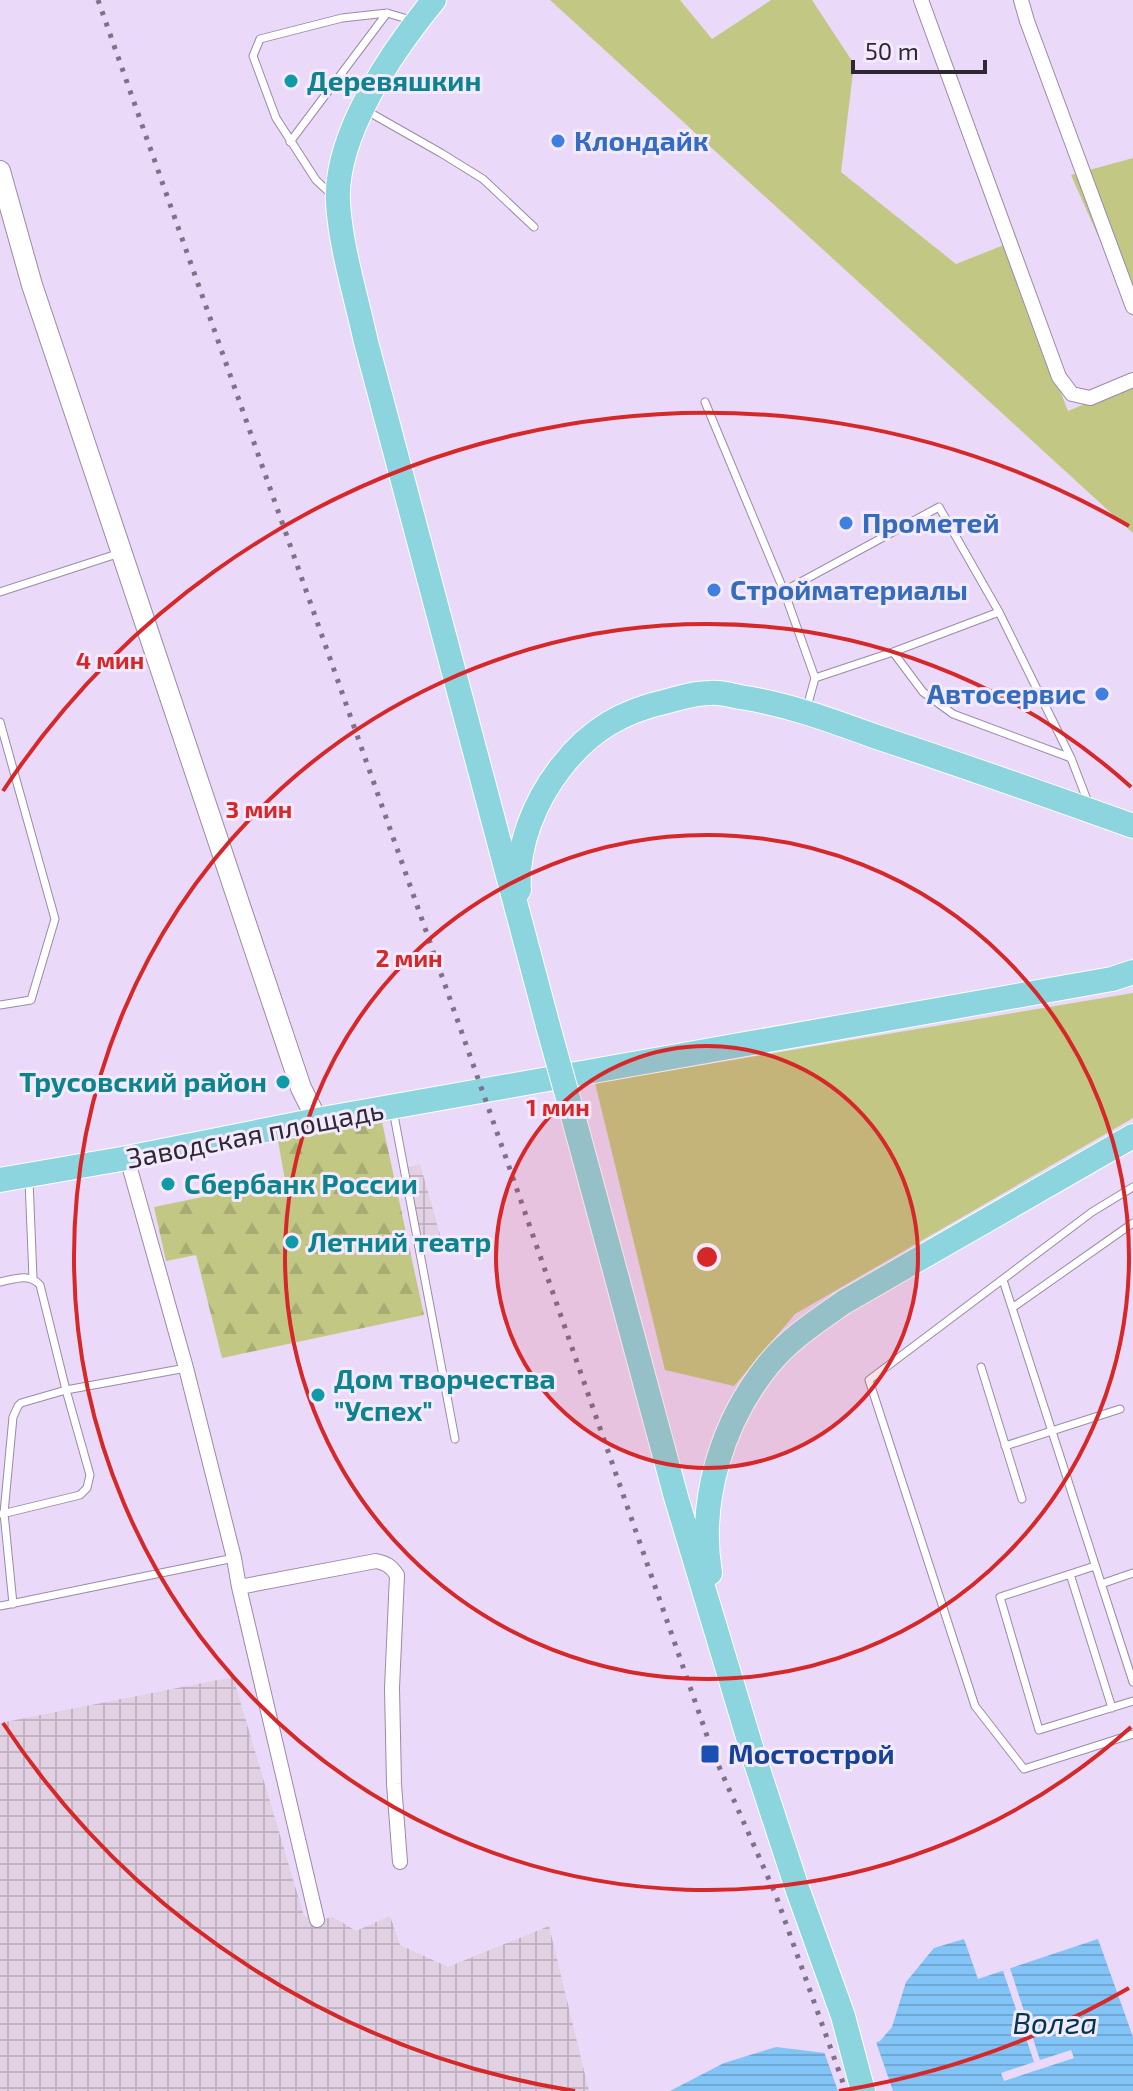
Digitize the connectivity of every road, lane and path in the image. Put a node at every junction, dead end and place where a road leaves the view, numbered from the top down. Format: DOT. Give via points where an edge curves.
graph roads {
  1 [pos="434,0"];
  2 [pos="921,0"];
  3 [pos="1021,0"];
  4 [pos="387,13"];
  5 [pos="416,22"];
  6 [pos="361,108"];
  7 [pos="290,142"];
  8 [pos="0,171"];
  9 [pos="338,200"];
  10 [pos="534,227"];
  11 [pos="1133,307"];
  12 [pos="1133,380"];
  13 [pos="705,402"];
  14 [pos="122,552"];
  15 [pos="784,591"];
  16 [pos="0,592"];
  17 [pos="999,612"];
  18 [pos="893,652"];
  19 [pos="815,678"];
  20 [pos="806,711"];
  21 [pos="0,722"];
  22 [pos="1071,758"];
  23 [pos="1091,811"];
  24 [pos="1133,826"];
  25 [pos="522,928"];
  26 [pos="1126,977"];
  27 [pos="0,1005"];
  28 [pos="392,1108"];
  29 [pos="317,1120"];
  30 [pos="1133,1136"];
  31 [pos="127,1158"];
  32 [pos="29,1175"];
  33 [pos="0,1180"];
  34 [pos="1133,1187"];
  35 [pos="1133,1223"];
  36 [pos="33,1278"];
  37 [pos="1003,1280"];
  38 [pos="0,1282"];
  39 [pos="1012,1308"];
  40 [pos="981,1367"];
  41 [pos="186,1368"];
  42 [pos="66,1390"];
  43 [pos="1120,1409"];
  44 [pos="1052,1431"];
  45 [pos="455,1439"];
  46 [pos="1005,1446"];
  47 [pos="1022,1499"];
  48 [pos="2,1514"];
  49 [pos="234,1558"];
  50 [pos="1095,1566"];
  51 [pos="1133,1573"];
  52 [pos="1070,1574"];
  53 [pos="1101,1584"];
  54 [pos="239,1587"];
  55 [pos="13,1604"];
  56 [pos="0,1606"];
  57 [pos="720,1639"];
  58 [pos="1133,1682"];
  59 [pos="1133,1701"];
  60 [pos="1112,1708"];
  61 [pos="1133,1734"];
  62 [pos="400,1862"];
  63 [pos="317,1920"];
  64 [pos="843,2016"];
  65 [pos="863,2091"];
  66 [pos="877,2091"];
  1 -- 5 [label="main road"];
  2 -- 12 [label="street" via="1059,377 1072,394 1090,398"];
  3 -- 11 [label="street"];
  4 -- 5 [label="lane"];
  4 -- 7 [label="lane"];
  4 -- 7 [label="lane" via="342,18 260,39 253,56"];
  5 -- 6 [label="main road"];
  6 -- 9 [label="main road" via="342,164"];
  6 -- 10 [label="lane" via="483,179"];
  7 -- 9 [label="lane" via="316,180"];
  8 -- 14 [label="street" via="32,285"];
  9 -- 25 [label="main road" via="366,342"];
  13 -- 15 [label="lane"];
  14 -- 16 [label="lane"];
  14 -- 29 [label="street" via="301,1088"];
  15 -- 17 [label="lane" via="939,507"];
  15 -- 19 [label="lane"];
  17 -- 18 [label="lane"];
  17 -- 22 [label="lane"];
  18 -- 19 [label="lane"];
  18 -- 22 [label="lane" via="923,692 953,714"];
  19 -- 20 [label="lane"];
  20 -- 23 [label="main road"];
  20 -- 25 [label="main road" via="712,692 652,704 608,723 576,748 528,827 520,855"];
  21 -- 27 [label="lane" via="55,919 31,1000"];
  22 -- 23 [label="lane"];
  23 -- 24 [label="main road"];
  25 -- 57 [label="main road, bridge" via="676,1497"];
  26 -- 28 [label="main road, Заводская площадь"];
  28 -- 29 [label="main road, Заводская площадь"];
  28 -- 45 [label="lane"];
  29 -- 31 [label="main road, Заводская площадь"];
  30 -- 57 [label="main road" via="844,1302 800,1333 769,1364 744,1399 716,1466 707,1556"];
  31 -- 32 [label="main road, Заводская площадь"];
  31 -- 41 [label="street"];
  32 -- 33 [label="main road, Заводская площадь"];
  32 -- 36 [label="lane"];
  34 -- 37 [label="lane"];
  35 -- 39 [label="lane"];
  36 -- 38 [label="lane"];
  36 -- 42 [label="lane" via="40,1285"];
  37 -- 39 [label="lane"];
  37 -- 61 [label="lane" via="869,1380 975,1706 1024,1769"];
  39 -- 44 [label="lane"];
  40 -- 46 [label="lane"];
  41 -- 42 [label="lane"];
  41 -- 49 [label="street"];
  42 -- 48 [label="lane" via="21,1403 15,1412"];
  42 -- 48 [label="lane" via="90,1475 87,1488 80,1495"];
  43 -- 44 [label="lane"];
  44 -- 46 [label="lane"];
  44 -- 50 [label="lane"];
  46 -- 47 [label="lane"];
  48 -- 55 [label="lane"];
  49 -- 54 [label="street"];
  49 -- 55 [label="lane"];
  50 -- 52 [label="lane"];
  50 -- 53 [label="lane"];
  51 -- 53 [label="lane"];
  52 -- 60 [label="lane"];
  52 -- 60 [label="lane" via="1000,1597 1039,1730"];
  53 -- 58 [label="lane"];
  54 -- 62 [label="street" via="376,1561 397,1575 392,1688"];
  54 -- 63 [label="street"];
  55 -- 56 [label="lane"];
  57 -- 64 [label="main road" via="754,1757"];
  59 -- 60 [label="lane"];
  64 -- 65 [label="main road"];
  64 -- 66 [label="main road"];
}
